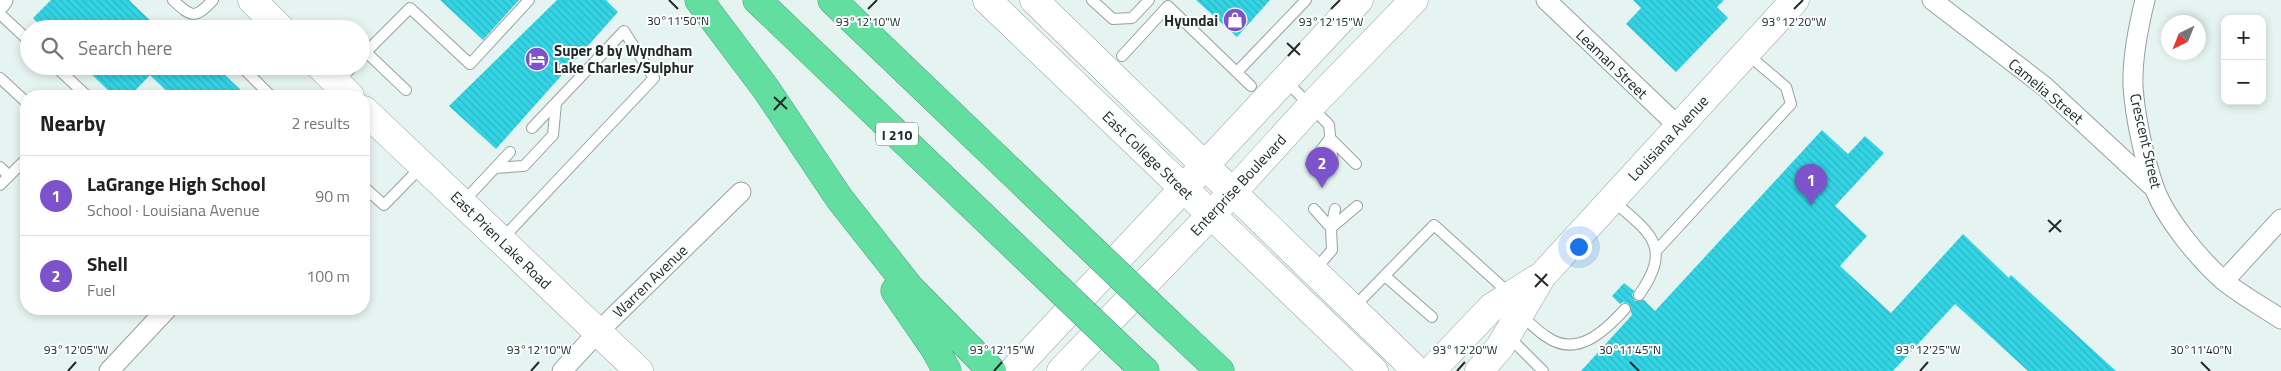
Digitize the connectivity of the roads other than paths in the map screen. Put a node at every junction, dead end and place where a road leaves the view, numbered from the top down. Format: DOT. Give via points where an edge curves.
graph roads {
  1 [pos="3,0"];
  2 [pos="173,0"];
  3 [pos="213,0"];
  4 [pos="252,0"];
  5 [pos="529,0"];
  6 [pos="699,0"];
  7 [pos="757,0"];
  8 [pos="832,0"];
  9 [pos="987,0"];
  10 [pos="1034,0"];
  11 [pos="1092,0"];
  12 [pos="1149,0"];
  13 [pos="1306,0"];
  14 [pos="1359,0"];
  15 [pos="1414,0"];
  16 [pos="1546,0"];
  17 [pos="1795,0"];
  18 [pos="1932,0"];
  19 [pos="2145,0"];
  20 [pos="1171,3"];
  21 [pos="0,4"];
  22 [pos="0,14"];
  23 [pos="270,20"];
  24 [pos="20,33"];
  25 [pos="370,49"];
  26 [pos="1746,53"];
  27 [pos="1122,56"];
  28 [pos="370,60"];
  29 [pos="1237,72"];
  30 [pos="65,75"];
  31 [pos="250,75"];
  32 [pos="0,78"];
  33 [pos="1284,79"];
  34 [pos="1251,86"];
  35 [pos="81,90"];
  36 [pos="265,90"];
  37 [pos="406,90"];
  38 [pos="20,96"];
  39 [pos="556,103"];
  40 [pos="1311,106"];
  41 [pos="370,116"];
  42 [pos="1678,127"];
  43 [pos="532,128"];
  44 [pos="1330,138"];
  45 [pos="510,152"];
  46 [pos="1312,164"];
  47 [pos="1356,164"];
  48 [pos="20,165"];
  49 [pos="422,165"];
  50 [pos="1203,165"];
  51 [pos="1333,165"];
  52 [pos="0,167"];
  53 [pos="495,168"];
  54 [pos="9,176"];
  55 [pos="0,185"];
  56 [pos="2154,188"];
  57 [pos="1183,189"];
  58 [pos="370,192"];
  59 [pos="741,192"];
  60 [pos="1232,193"];
  61 [pos="839,198"];
  62 [pos="1611,200"];
  63 [pos="462,203"];
  64 [pos="1358,206"];
  65 [pos="1314,209"];
  66 [pos="1335,209"];
  67 [pos="1212,215"];
  68 [pos="2281,219"];
  69 [pos="1331,228"];
  70 [pos="501,240"];
  71 [pos="1657,250"];
  72 [pos="1313,272"];
  73 [pos="1385,276"];
  74 [pos="2224,281"];
  75 [pos="1638,295"];
  76 [pos="1352,309"];
  77 [pos="1625,309"];
  78 [pos="160,315"];
  79 [pos="1512,315"];
  80 [pos="1432,317"];
  81 [pos="2281,319"];
  82 [pos="598,332"];
  83 [pos="1138,365"];
  84 [pos="108,371"];
  85 [pos="562,371"];
  86 [pos="639,371"];
  87 [pos="947,371"];
  88 [pos="992,371"];
  89 [pos="1013,371"];
  90 [pos="1061,371"];
  91 [pos="1220,371"];
  92 [pos="1374,371"];
  93 [pos="1417,371"];
  94 [pos="1431,371"];
  95 [pos="1479,371"];
  96 [pos="1543,371"];
  1 -- 21 [label="street"];
  2 -- 3 [label="lane" via="186,12 195,15"];
  4 -- 23 [label="main road"];
  5 -- 25 [label="lane" via="470,64 410,8"];
  6 -- 61 [label="highway" via="766,89"];
  7 -- 83 [label="highway, I 210, bridge"];
  8 -- 91 [label="highway, bridge"];
  9 -- 57 [label="main road, East College Street"];
  10 -- 50 [label="main road, East College Street"];
  11 -- 12 [label="lane" via="1113,19 1132,18"];
  13 -- 29 [label="lane"];
  14 -- 33 [label="main road"];
  15 -- 40 [label="main road, Enterprise Boulevard"];
  16 -- 42 [label="street, Leaman Street"];
  17 -- 26 [label="main road, Louisiana Avenue"];
  18 -- 56 [label="street, Camelia Street" via="2044,86"];
  19 -- 56 [label="street, Crescent Street" via="2135,48 2133,86"];
  20 -- 27 [label="lane"];
  20 -- 29 [label="lane"];
  22 -- 24 [label="lane"];
  26 -- 42 [label="main road, Louisiana Avenue"];
  26 -- 71 [label="lane" via="1786,88 1791,104"];
  28 -- 37 [label="lane"];
  29 -- 34 [label="lane"];
  30 -- 35 [label="lane"];
  31 -- 36 [label="lane"];
  32 -- 38 [label="lane"];
  33 -- 40 [label="lane"];
  33 -- 50 [label="main road"];
  39 -- 43 [label="lane"];
  39 -- 53 [label="lane" via="553,135 524,166"];
  39 -- 70 [label="lane" via="624,31 654,78"];
  40 -- 44 [label="lane" via="1329,125"];
  40 -- 60 [label="main road, Enterprise Boulevard"];
  41 -- 49 [label="main road, East Prien Lake Road"];
  42 -- 62 [label="main road, Louisiana Avenue"];
  44 -- 46 [label="lane"];
  44 -- 47 [label="lane"];
  44 -- 51 [label="lane"];
  45 -- 53 [label="lane"];
  48 -- 54 [label="lane"];
  49 -- 58 [label="lane" via="384,205"];
  49 -- 63 [label="main road, East Prien Lake Road"];
  50 -- 57 [label="main road"];
  50 -- 60 [label="main road, East College Street"];
  52 -- 54 [label="lane"];
  53 -- 63 [label="lane"];
  54 -- 55 [label="lane"];
  56 -- 74 [label="street, Crescent Street" via="2190,245"];
  57 -- 67 [label="main road, East College Street"];
  57 -- 89 [label="main road"];
  59 -- 82 [label="street, Warren Avenue"];
  60 -- 67 [label="main road, Enterprise Boulevard"];
  60 -- 72 [label="main road, East College Street"];
  61 -- 87 [label="highway" via="873,259"];
  61 -- 88 [label="highway" via="910,288"];
  62 -- 71 [label="lane" via="1637,221"];
  62 -- 79 [label="main road, Louisiana Avenue" via="1542,276"];
  63 -- 70 [label="main road, East Prien Lake Road"];
  64 -- 69 [label="lane"];
  65 -- 69 [label="lane"];
  66 -- 69 [label="lane"];
  67 -- 90 [label="main road, Enterprise Boulevard"];
  67 -- 92 [label="main road, East College Street"];
  68 -- 74 [label="street"];
  69 -- 72 [label="lane" via="1332,250"];
  70 -- 82 [label="main road, East Prien Lake Road"];
  71 -- 75 [label="lane" via="1652,273"];
  72 -- 76 [label="main road, East College Street"];
  73 -- 76 [label="lane"];
  73 -- 79 [label="lane" via="1434,226"];
  73 -- 80 [label="lane"];
  74 -- 81 [label="street, Crescent Street"];
  76 -- 93 [label="main road, East College Street"];
  77 -- 79 [label="lane" via="1609,328 1590,340 1570,346 1548,338"];
  78 -- 84 [label="street"];
  79 -- 94 [label="main road, Louisiana Avenue" via="1492,307"];
  79 -- 95 [label="main road, Louisiana Avenue" via="1500,347"];
  79 -- 96 [label="lane"];
  82 -- 85 [label="street, Warren Avenue"];
  82 -- 86 [label="main road, East Prien Lake Road"];
}
